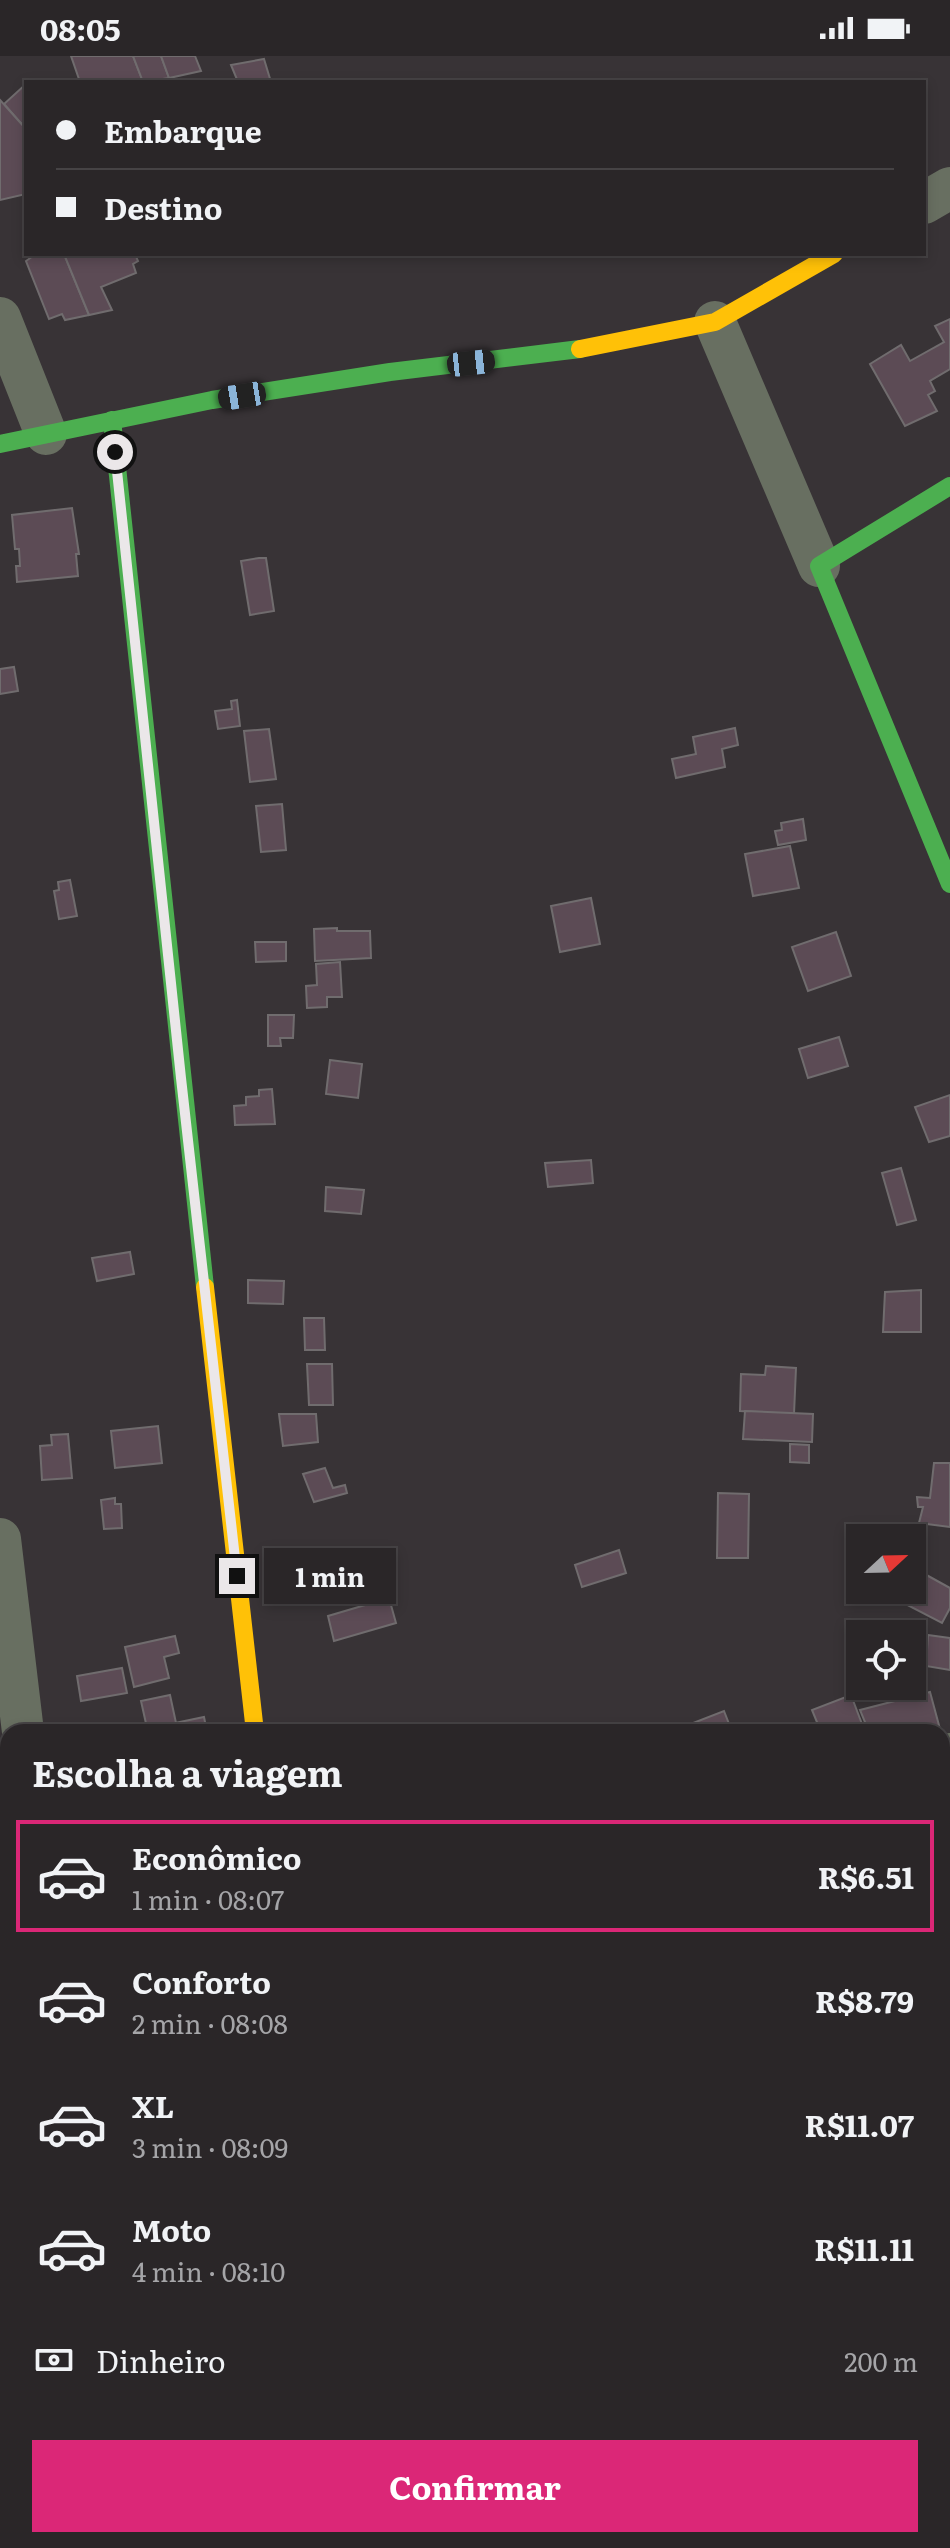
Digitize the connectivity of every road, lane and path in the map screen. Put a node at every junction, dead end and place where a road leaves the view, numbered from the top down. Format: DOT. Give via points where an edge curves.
graph roads {
  1 [pos="950,188"];
  2 [pos="926,202"];
  3 [pos="830,256"];
  4 [pos="0,318"];
  5 [pos="715,322"];
  6 [pos="112,420"];
  7 [pos="46,434"];
  8 [pos="0,444"];
  9 [pos="950,486"];
  10 [pos="819,566"];
  11 [pos="950,884"];
  12 [pos="0,1539"];
  13 [pos="22,1724"];
  14 [pos="254,1724"];
  1 -- 2 [label="street"];
  3 -- 5 [label="street"];
  4 -- 7 [label="street"];
  5 -- 6 [label="street" via="609,344 376,374"];
  5 -- 10 [label="street"];
  6 -- 7 [label="street"];
  6 -- 14 [label="street"];
  7 -- 8 [label="street"];
  9 -- 10 [label="street"];
  10 -- 11 [label="street"];
  12 -- 13 [label="street"];
}
